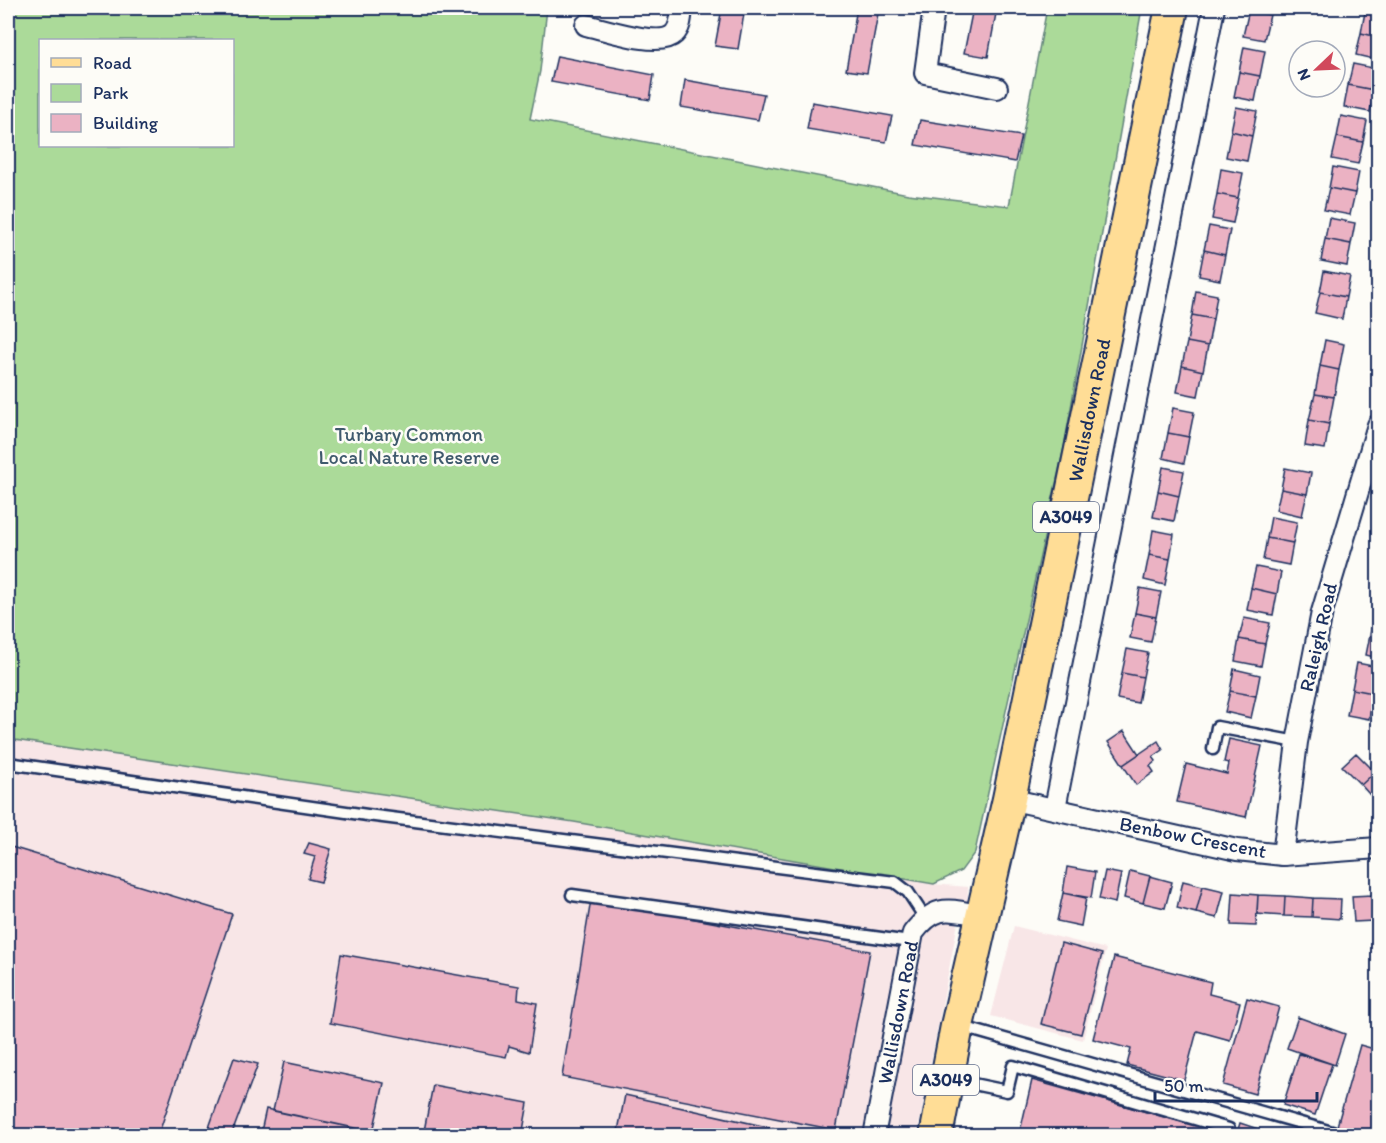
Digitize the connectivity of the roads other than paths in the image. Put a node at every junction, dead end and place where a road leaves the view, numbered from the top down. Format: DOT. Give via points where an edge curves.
graph roads {
  1 [pos="682,8"];
  2 [pos="934,8"];
  3 [pos="1172,8"];
  4 [pos="1214,8"];
  5 [pos="586,25"];
  6 [pos="997,88"];
  7 [pos="1378,424"];
  8 [pos="1297,742"];
  9 [pos="1213,749"];
  10 [pos="8,764"];
  11 [pos="1009,799"];
  12 [pos="1055,808"];
  13 [pos="1378,848"];
  14 [pos="1283,855"];
  15 [pos="572,895"];
  16 [pos="984,916"];
  17 [pos="925,918"];
  18 [pos="910,942"];
  19 [pos="957,1026"];
  20 [pos="946,1078"];
  21 [pos="1229,1129"];
  22 [pos="874,1136"];
  23 [pos="936,1136"];
  24 [pos="1346,1136"];
  1 -- 5 [label="street" via="679,27 672,36 658,41"];
  2 -- 6 [label="street" via="925,73"];
  3 -- 11 [label="main road, Wallisdown Road / A3049"];
  4 -- 12 [label="street"];
  7 -- 8 [label="street, Raleigh Road" via="1322,612"];
  8 -- 9 [label="lane" via="1217,727"];
  8 -- 14 [label="street, Raleigh Road"];
  10 -- 17 [label="lane" via="367,815 895,882 908,892"];
  11 -- 12 [label="street, Benbow Crescent"];
  11 -- 16 [label="main road, Wallisdown Road / A3049"];
  12 -- 14 [label="street, Benbow Crescent" via="1237,849"];
  13 -- 14 [label="street, Benbow Crescent"];
  15 -- 18 [label="lane"];
  16 -- 17 [label="street, Wallisdown Road" via="960,911 934,912"];
  16 -- 19 [label="main road, Wallisdown Road / A3049"];
  17 -- 18 [label="street, Wallisdown Road"];
  18 -- 22 [label="street, Wallisdown Road"];
  19 -- 20 [label="main road, Wallisdown Road / A3049"];
  19 -- 24 [label="lane"];
  20 -- 21 [label="lane" via="1007,1091 1013,1066"];
  20 -- 23 [label="main road, Wallisdown Road / A3049"];
}
